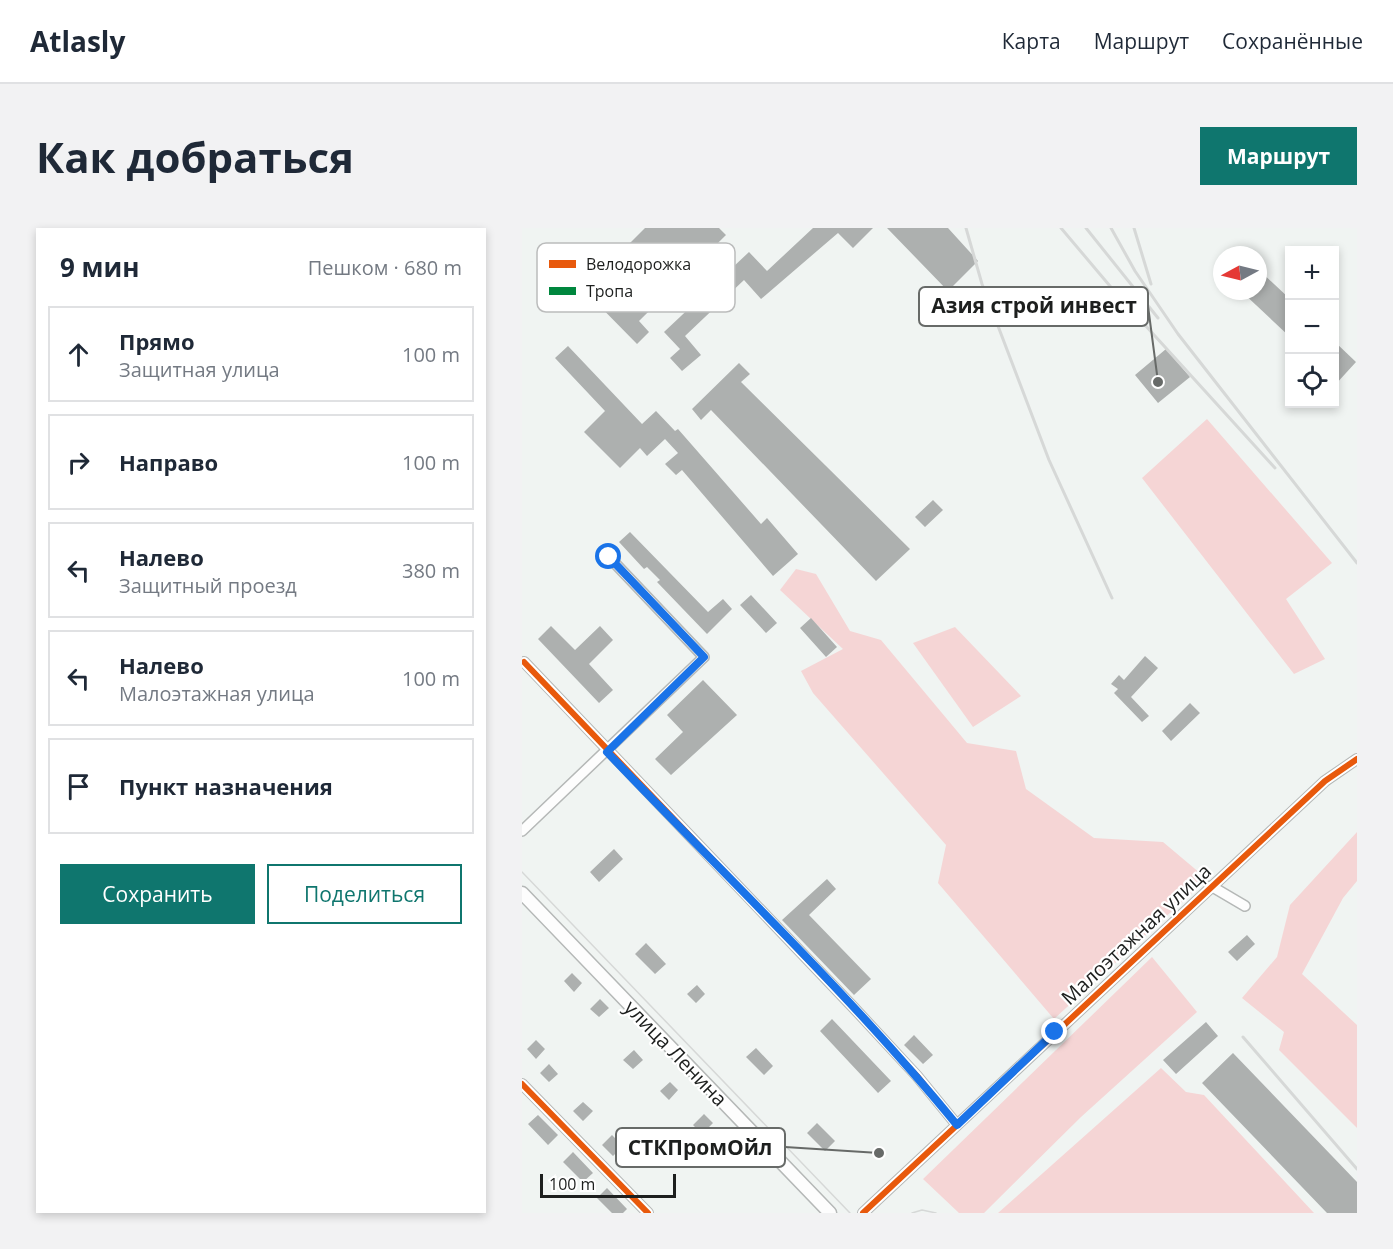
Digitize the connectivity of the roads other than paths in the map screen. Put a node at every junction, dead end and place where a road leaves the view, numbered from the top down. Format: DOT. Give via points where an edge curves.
graph roads {
  1 [pos="609,557"];
  2 [pos="524,662"];
  3 [pos="607,752"];
  4 [pos="1357,759"];
  5 [pos="522,831"];
  6 [pos="1211,886"];
  7 [pos="522,893"];
  8 [pos="1245,906"];
  9 [pos="522,1084"];
  10 [pos="957,1125"];
  11 [pos="648,1213"];
  12 [pos="830,1213"];
  13 [pos="862,1213"];
  1 -- 3 [label="street" via="704,657"];
  2 -- 3 [label="street"];
  3 -- 5 [label="street"];
  3 -- 10 [label="street" via="854,1008"];
  4 -- 6 [label="street, Малоэтажная улица" via="1325,780"];
  6 -- 8 [label="street"];
  6 -- 10 [label="street, Малоэтажная улица"];
  7 -- 12 [label="main road, улица Ленина"];
  9 -- 11 [label="street"];
  10 -- 13 [label="street, Малоэтажная улица"];
}
